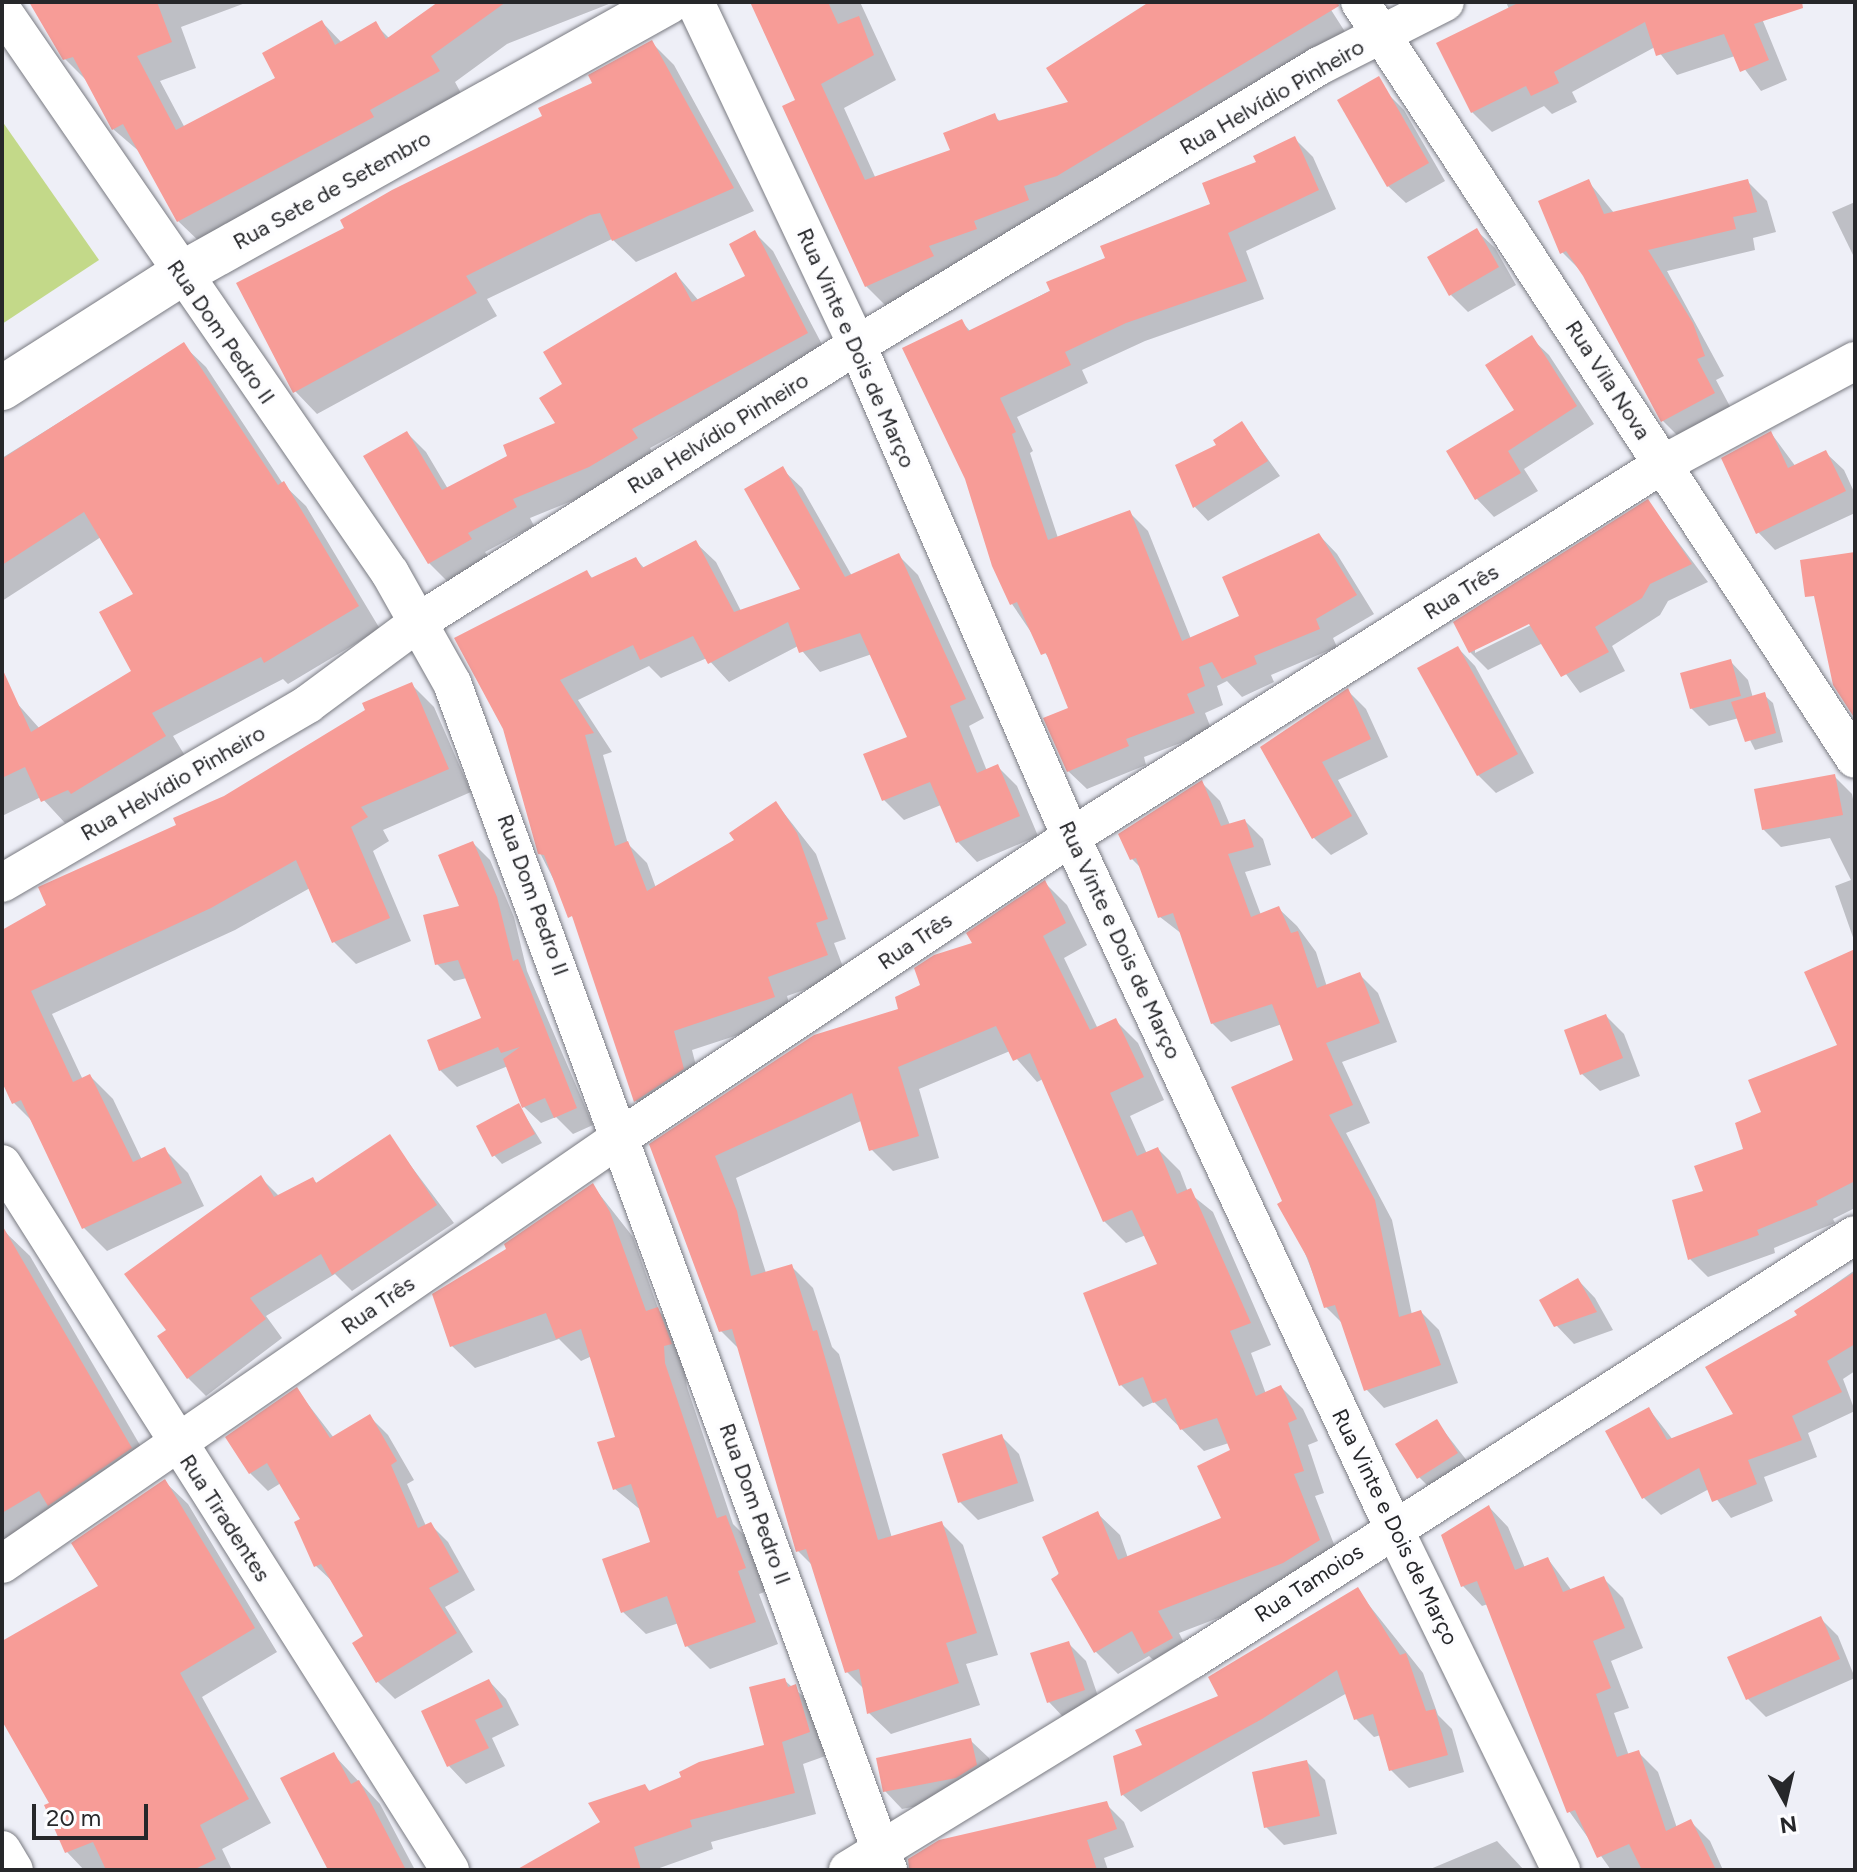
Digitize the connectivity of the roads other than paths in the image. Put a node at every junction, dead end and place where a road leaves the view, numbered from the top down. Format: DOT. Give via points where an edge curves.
graph roads {
  1 [pos="668,2"];
  2 [pos="695,2"];
  3 [pos="1360,2"];
  4 [pos="1445,2"];
  5 [pos="2,10"];
  6 [pos="1382,33"];
  7 [pos="181,274"];
  8 [pos="857,345"];
  9 [pos="1855,361"];
  10 [pos="2,388"];
  11 [pos="1663,464"];
  12 [pos="420,621"];
  13 [pos="1855,759"];
  14 [pos="1071,837"];
  15 [pos="2,883"];
  16 [pos="621,1137"];
  17 [pos="2,1164"];
  18 [pos="1855,1235"];
  19 [pos="178,1444"];
  20 [pos="1393,1527"];
  21 [pos="2,1564"];
  22 [pos="2,1850"];
  23 [pos="884,1858"];
  24 [pos="14,1870"];
  25 [pos="450,1870"];
  26 [pos="848,1870"];
  27 [pos="1561,1870"];
  1 -- 7 [label="street, Rua Sete de Setembro"];
  2 -- 8 [label="street, Rua Vinte e Dois de Março"];
  3 -- 6 [label="street, Rua Vila Nova"];
  4 -- 6 [label="street, Rua Helvídio Pinheiro"];
  5 -- 7 [label="street, Rua Dom Pedro II"];
  6 -- 8 [label="street, Rua Helvídio Pinheiro"];
  6 -- 11 [label="street, Rua Vila Nova"];
  7 -- 10 [label="street, Rua Sete de Setembro"];
  7 -- 12 [label="street, Rua Dom Pedro II"];
  8 -- 12 [label="street, Rua Helvídio Pinheiro"];
  8 -- 14 [label="street, Rua Vinte e Dois de Março"];
  9 -- 11 [label="street, Rua Três"];
  11 -- 13 [label="street, Rua Vila Nova"];
  11 -- 14 [label="street, Rua Três"];
  12 -- 15 [label="street, Rua Helvídio Pinheiro" via="308,704"];
  12 -- 16 [label="street, Rua Dom Pedro II" via="482,754"];
  14 -- 16 [label="street, Rua Três"];
  14 -- 20 [label="street, Rua Vinte e Dois de Março"];
  16 -- 19 [label="street, Rua Três"];
  16 -- 23 [label="street, Rua Dom Pedro II"];
  17 -- 19 [label="street, Rua Tiradentes"];
  18 -- 20 [label="street, Rua Tamoios"];
  19 -- 21 [label="street, Rua Três"];
  19 -- 25 [label="street, Rua Tiradentes"];
  20 -- 23 [label="street, Rua Tamoios"];
  20 -- 27 [label="street, Rua Vinte e Dois de Março"];
  22 -- 24 [label="street"];
  23 -- 26 [label="street, Rua Tamoios"];
}
